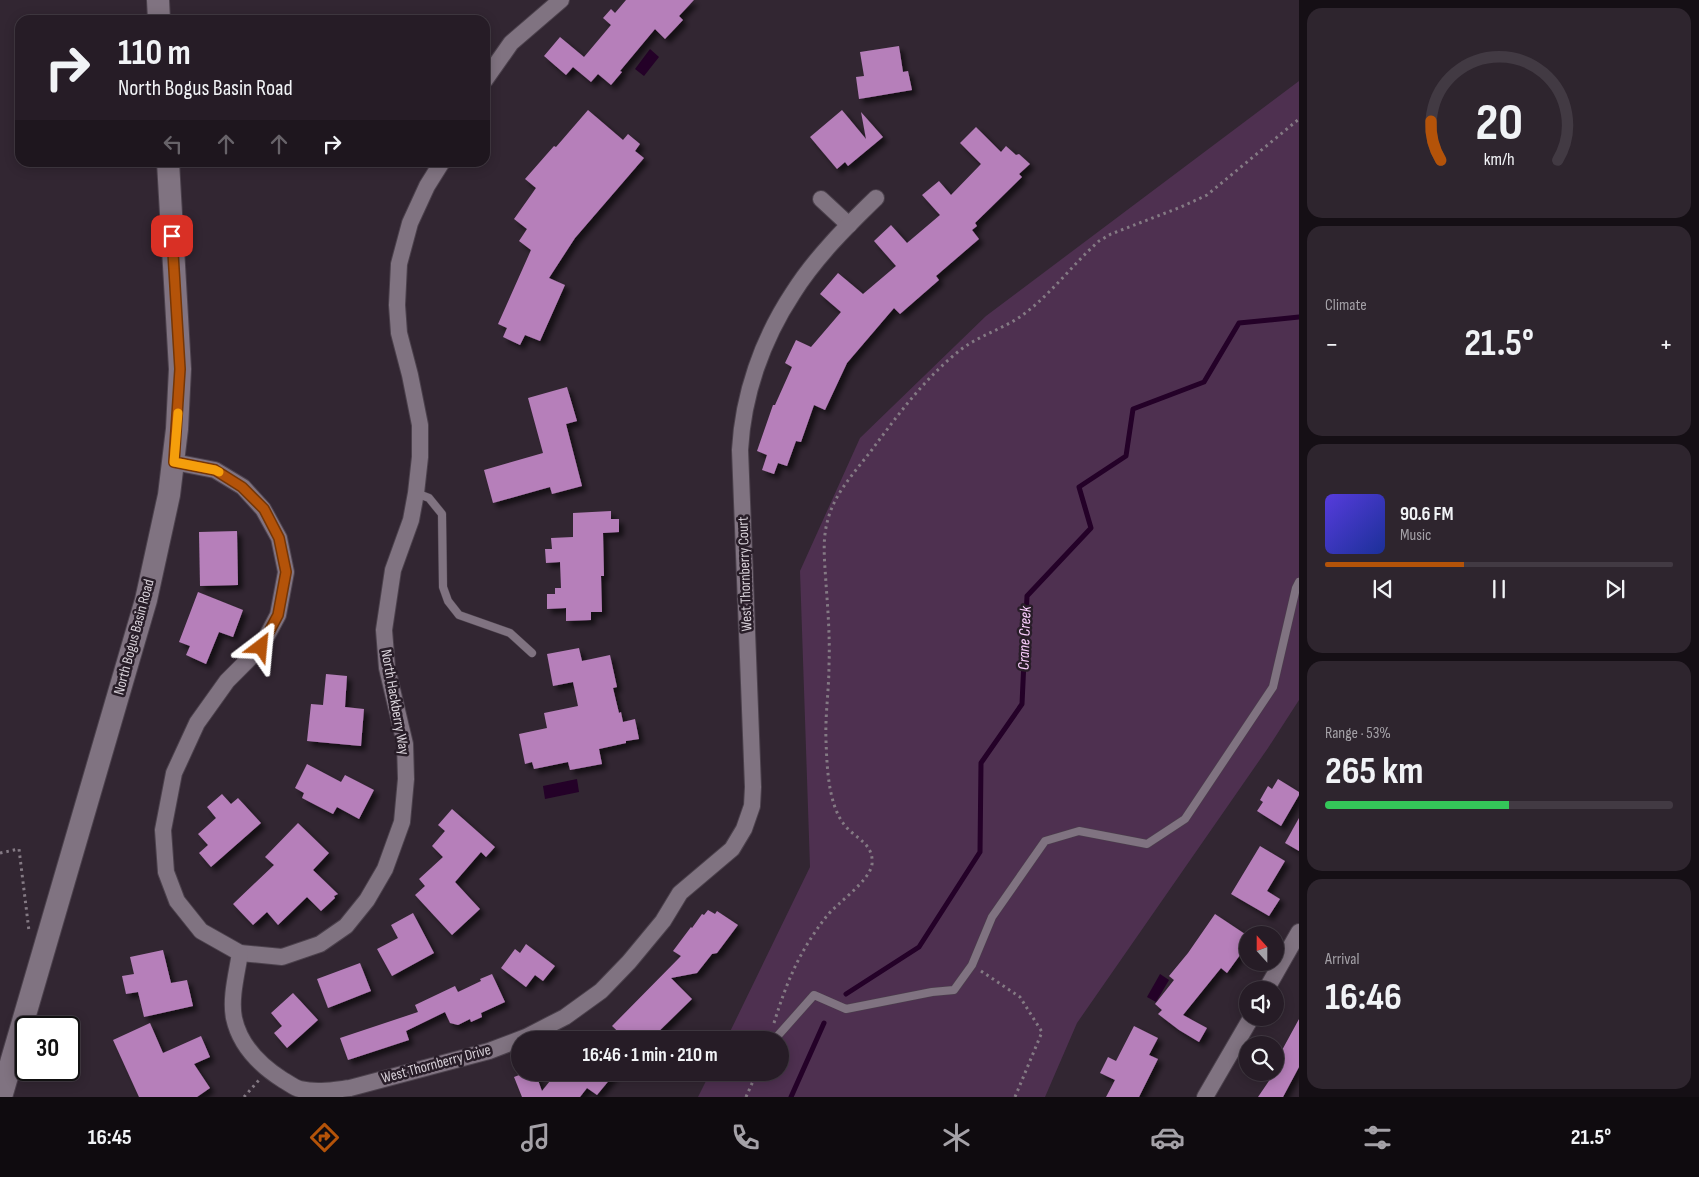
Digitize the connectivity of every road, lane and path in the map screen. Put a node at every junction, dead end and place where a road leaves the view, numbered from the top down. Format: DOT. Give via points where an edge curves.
graph roads {
  1 [pos="158,0"];
  2 [pos="561,0"];
  3 [pos="159,15"];
  4 [pos="490,73"];
  5 [pos="1299,119"];
  6 [pos="168,167"];
  7 [pos="439,167"];
  8 [pos="876,198"];
  9 [pos="821,199"];
  10 [pos="849,225"];
  11 [pos="174,462"];
  12 [pos="416,493"];
  13 [pos="1299,582"];
  14 [pos="532,653"];
  15 [pos="0,853"];
  16 [pos="662,921"];
  17 [pos="1299,932"];
  18 [pos="30,938"];
  19 [pos="240,953"];
  20 [pos="972,965"];
  21 [pos="1271,981"];
  22 [pos="1245,1026"];
  23 [pos="771,1031"];
  24 [pos="782,1031"];
  25 [pos="268,1070"];
  26 [pos="753,1081"];
  27 [pos="2,1097"];
  28 [pos="244,1097"];
  29 [pos="746,1097"];
  30 [pos="1015,1097"];
  31 [pos="1205,1097"];
  1 -- 3 [label="street"];
  2 -- 4 [label="street" via="511,43"];
  5 -- 23 [label="path" via="1207,194 1099,241 1025,314 957,352 901,411 833,505 824,540 830,667 826,741 829,774 838,815 847,829 870,850 872,865 866,876 828,915 797,961"];
  6 -- 11 [label="street, North Bogus Basin Road" via="180,369"];
  7 -- 12 [label="street, North Hackberry Way" via="410,223 399,264 399,333 420,425"];
  8 -- 10 [label="street, West Thornberry Court"];
  9 -- 10 [label="street"];
  10 -- 16 [label="street, West Thornberry Court" via="793,292 772,327 744,410 740,450 752,806 732,849 680,894"];
  11 -- 19 [label="street, North Hackberry Way" via="215,470 242,487 264,509 279,538 286,572 278,615 261,647 227,681 197,723 174,772 163,830 166,872 177,901 201,931"];
  11 -- 27 [label="street, North Bogus Basin Road" via="146,600"];
  12 -- 14 [label="lane" via="429,498 442,514 443,587 448,601 459,615 510,633"];
  12 -- 19 [label="street, North Hackberry Way" via="411,520 393,570 384,630 387,668 405,744 406,779 402,822 385,869 367,900 346,926 320,944 282,957"];
  13 -- 20 [label="lane" via="1273,687 1185,819 1147,844 1079,830 1045,841 992,917"];
  15 -- 18 [label="path" via="19,849"];
  16 -- 25 [label="street, West Thornberry Drive" via="601,992 565,1017 489,1051 327,1092 298,1089"];
  17 -- 21 [label="street"];
  19 -- 25 [label="street, West Thornberry Drive" via="234,1018 250,1052"];
  20 -- 24 [label="lane" via="954,990 846,1009 814,995"];
  20 -- 30 [label="path" via="1020,997 1042,1032"];
  22 -- 31 [label="street"];
  25 -- 28 [label="path"];
  26 -- 29 [label="path"];
}
